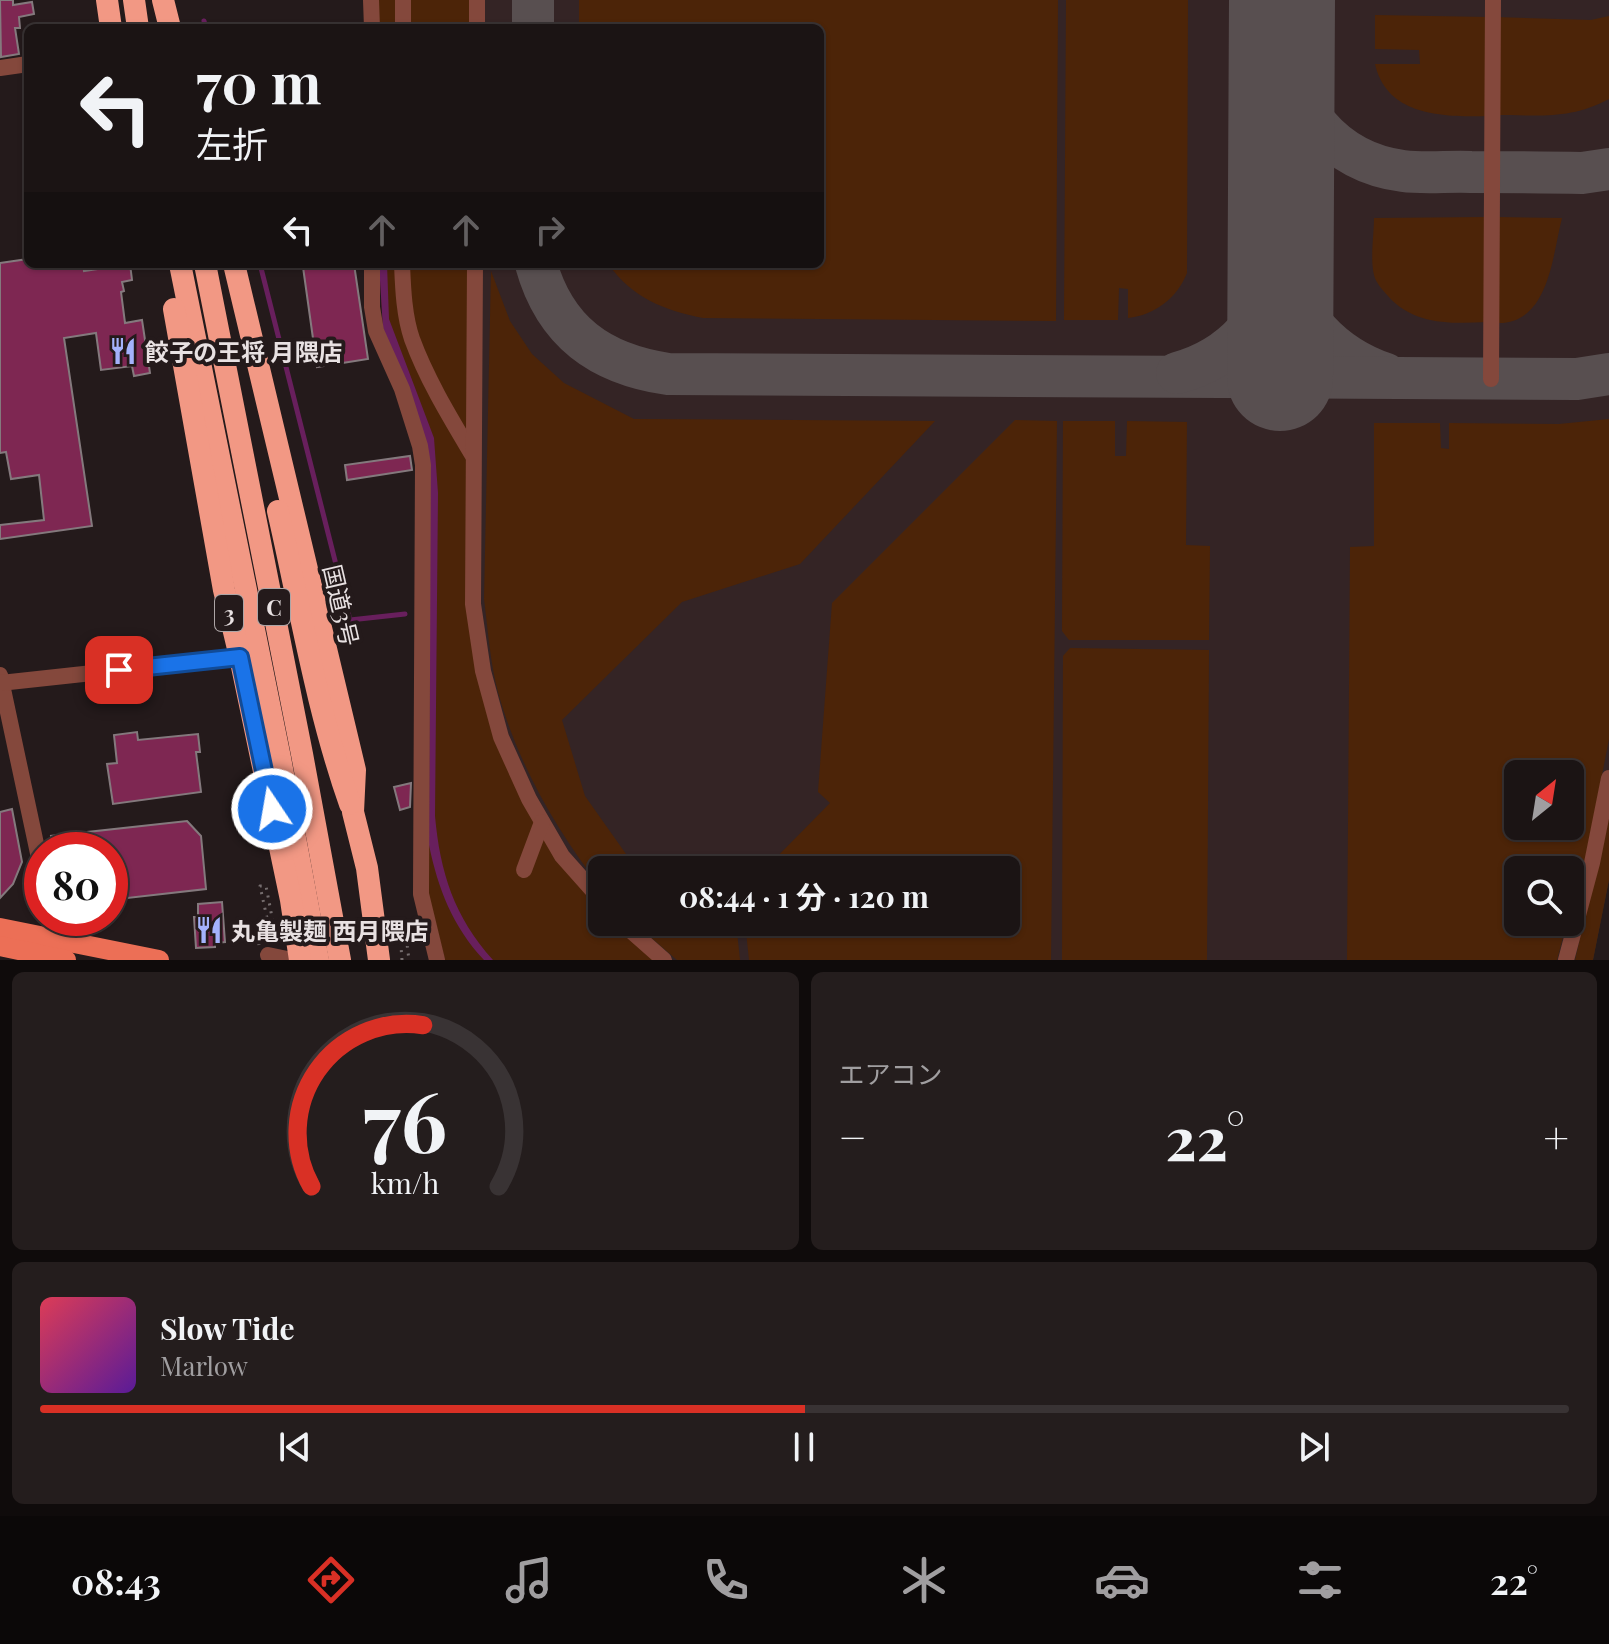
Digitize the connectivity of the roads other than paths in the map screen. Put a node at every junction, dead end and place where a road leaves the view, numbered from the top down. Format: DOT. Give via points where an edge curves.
graph roads {
  1 [pos="134,0"];
  2 [pos="161,0"];
  3 [pos="175,0"];
  4 [pos="371,0"];
  5 [pos="403,0"];
  6 [pos="477,0"];
  7 [pos="1493,0"];
  8 [pos="137,24"];
  9 [pos="163,24"];
  10 [pos="169,24"];
  11 [pos="180,24"];
  12 [pos="372,24"];
  13 [pos="403,24"];
  14 [pos="477,24"];
  15 [pos="24,65"];
  16 [pos="0,68"];
  17 [pos="167,268"];
  18 [pos="178,268"];
  19 [pos="178,268"];
  20 [pos="206,268"];
  21 [pos="227,268"];
  22 [pos="235,268"];
  23 [pos="372,268"];
  24 [pos="402,268"];
  25 [pos="475,268"];
  26 [pos="1491,379"];
  27 [pos="474,458"];
  28 [pos="240,657"];
  29 [pos="0,681"];
  30 [pos="1609,778"];
  31 [pos="353,812"];
  32 [pos="542,822"];
  33 [pos="33,832"];
  34 [pos="524,870"];
  35 [pos="588,885"];
  36 [pos="291,900"];
  37 [pos="0,928"];
  38 [pos="24,928"];
  39 [pos="80,936"];
  40 [pos="637,936"];
  41 [pos="0,946"];
  42 [pos="66,960"];
  43 [pos="159,960"];
  44 [pos="300,960"];
  45 [pos="318,960"];
  46 [pos="340,960"];
  47 [pos="379,960"];
  48 [pos="437,960"];
  49 [pos="664,960"];
  50 [pos="1566,960"];
  1 -- 8 [label="highway"];
  2 -- 9 [label="highway"];
  2 -- 10 [label="highway"];
  3 -- 11 [label="highway"];
  4 -- 12 [label="street"];
  5 -- 13 [label="street"];
  6 -- 14 [label="street"];
  7 -- 26 [label="street"];
  15 -- 16 [label="street"];
  17 -- 28 [label="highway, 3"];
  18 -- 36 [label="highway, 3" via="274,766"];
  19 -- 45 [label="highway, C"];
  20 -- 46 [label="highway, C"];
  21 -- 31 [label="highway" via="331,745"];
  22 -- 31 [label="highway, 国道3号" via="355,770"];
  23 -- 48 [label="street" via="376,331 402,389 423,465 421,894"];
  24 -- 27 [label="street" via="411,337"];
  25 -- 27 [label="street"];
  27 -- 32 [label="street" via="473,604 483,671 501,737"];
  28 -- 29 [label="street"];
  28 -- 36 [label="highway, 3"];
  29 -- 33 [label="street"];
  30 -- 50 [label="street"];
  31 -- 47 [label="highway, 国道3号" via="367,868"];
  32 -- 34 [label="street"];
  32 -- 35 [label="street"];
  36 -- 44 [label="highway, 3"];
  37 -- 38 [label="main road"];
  39 -- 43 [label="main road"];
  40 -- 49 [label="street"];
  41 -- 42 [label="main road"];
}
